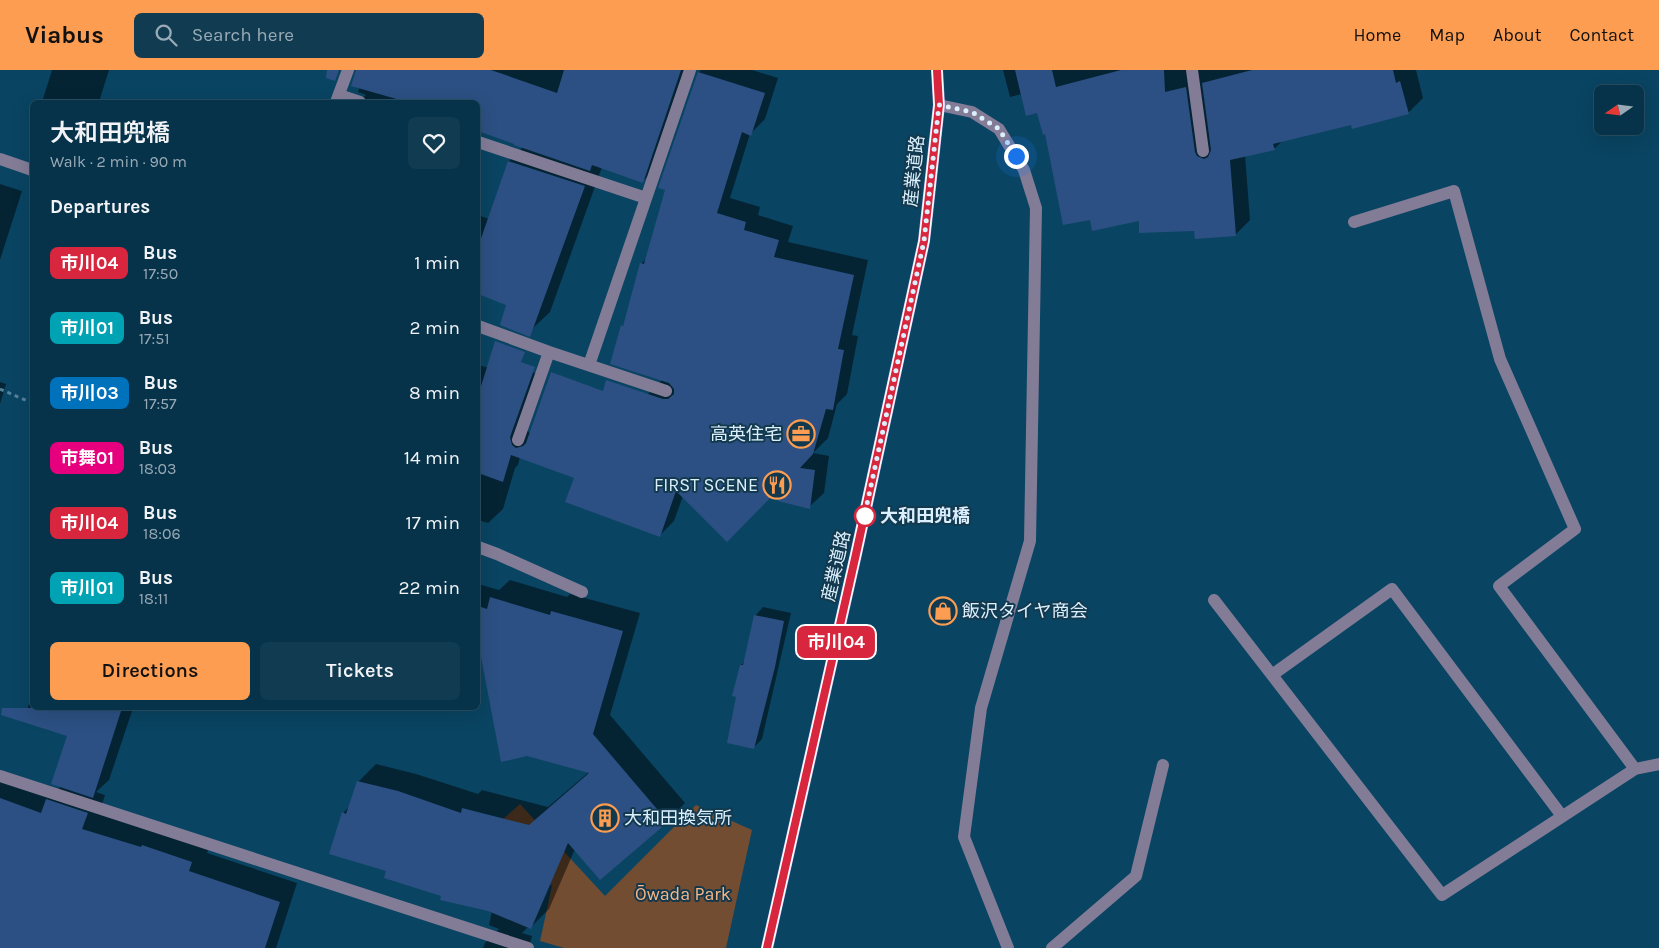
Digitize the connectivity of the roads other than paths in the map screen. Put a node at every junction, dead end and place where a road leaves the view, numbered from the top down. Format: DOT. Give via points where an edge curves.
graph roads {
  1 [pos="348,70"];
  2 [pos="690,70"];
  3 [pos="937,70"];
  4 [pos="1192,70"];
  5 [pos="337,99"];
  6 [pos="939,105"];
  7 [pos="480,143"];
  8 [pos="1203,151"];
  9 [pos="0,159"];
  10 [pos="30,169"];
  11 [pos="646,198"];
  12 [pos="1354,222"];
  13 [pos="480,327"];
  14 [pos="549,352"];
  15 [pos="589,365"];
  16 [pos="666,391"];
  17 [pos="518,440"];
  18 [pos="480,548"];
  19 [pos="582,592"];
  20 [pos="1214,600"];
  21 [pos="1272,675"];
  22 [pos="1163,764"];
  23 [pos="1659,764"];
  24 [pos="1635,769"];
  25 [pos="0,776"];
  26 [pos="1562,816"];
  27 [pos="528,948"];
  28 [pos="767,948"];
  29 [pos="1008,948"];
  30 [pos="1052,948"];
  1 -- 5 [label="street"];
  2 -- 11 [label="street"];
  3 -- 6 [label="main road, 産業道路"];
  4 -- 8 [label="street"];
  6 -- 28 [label="main road, 産業道路" via="924,241"];
  6 -- 29 [label="street" via="972,112 999,129 1024,170 1036,208 1030,541 982,708 964,837"];
  7 -- 11 [label="street"];
  9 -- 10 [label="street"];
  11 -- 15 [label="street"];
  12 -- 24 [label="street" via="1454,191 1500,359 1575,529 1500,586"];
  13 -- 14 [label="street"];
  14 -- 15 [label="street"];
  14 -- 17 [label="street"];
  15 -- 16 [label="street"];
  18 -- 19 [label="street"];
  20 -- 21 [label="street"];
  21 -- 26 [label="street" via="1442,895"];
  21 -- 26 [label="street" via="1392,589"];
  22 -- 30 [label="street" via="1136,876"];
  23 -- 24 [label="street"];
  24 -- 26 [label="street"];
  25 -- 27 [label="street"];
}
